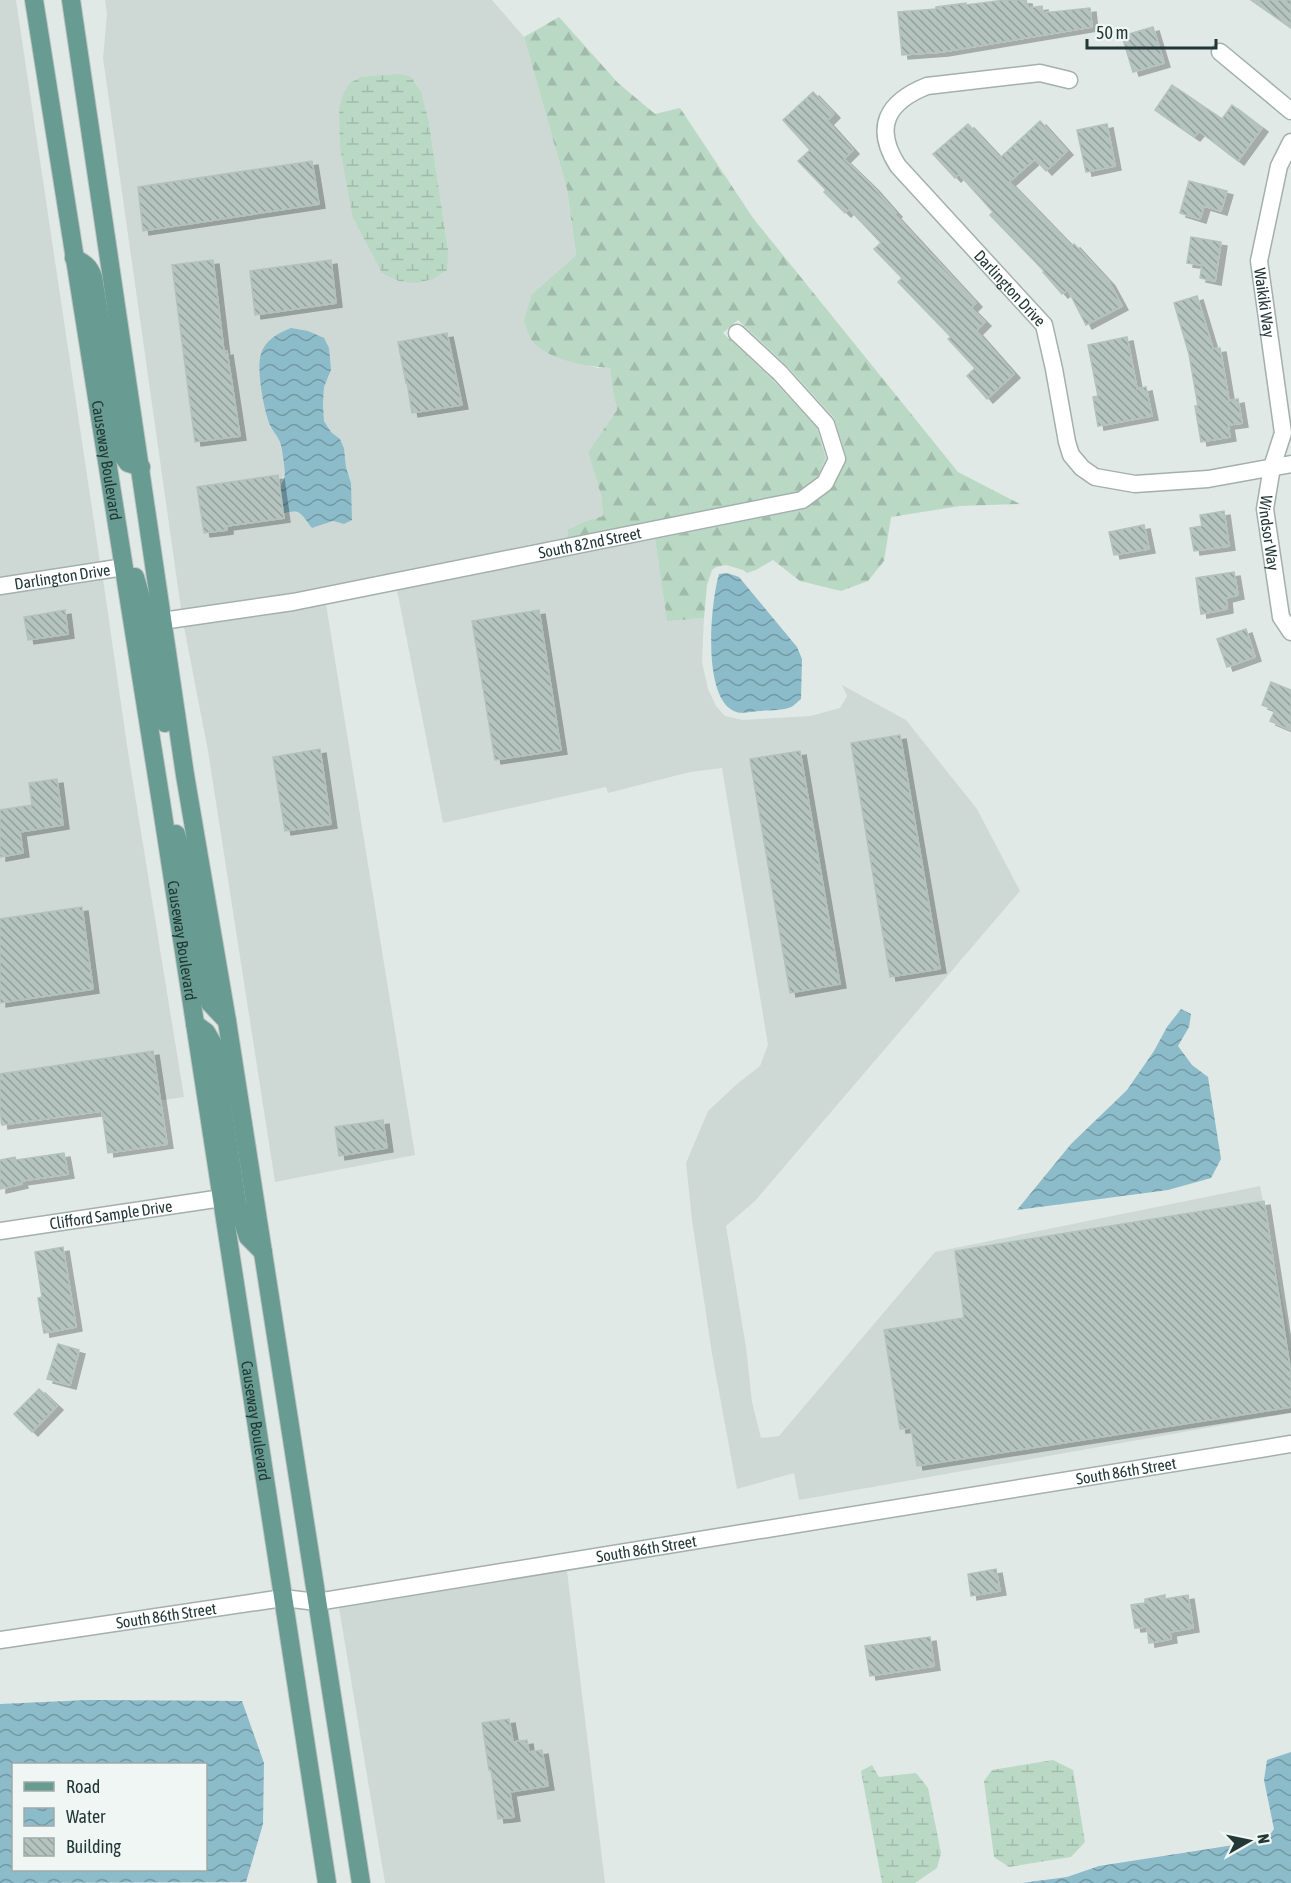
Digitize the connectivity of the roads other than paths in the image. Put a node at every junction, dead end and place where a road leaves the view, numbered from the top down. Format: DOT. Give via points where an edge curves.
graph roads {
  1 [pos="34,0"];
  2 [pos="71,0"];
  3 [pos="1220,52"];
  4 [pos="1069,80"];
  5 [pos="1291,111"];
  6 [pos="1291,142"];
  7 [pos="74,258"];
  8 [pos="737,333"];
  9 [pos="1291,464"];
  10 [pos="1272,466"];
  11 [pos="141,467"];
  12 [pos="124,567"];
  13 [pos="0,586"];
  14 [pos="162,621"];
  15 [pos="1291,632"];
  16 [pos="185,776"];
  17 [pos="161,802"];
  18 [pos="227,1021"];
  19 [pos="195,1024"];
  20 [pos="222,1198"];
  21 [pos="0,1231"];
  22 [pos="263,1252"];
  23 [pos="1291,1444"];
  24 [pos="283,1598"];
  25 [pos="317,1602"];
  26 [pos="0,1640"];
  27 [pos="327,1883"];
  28 [pos="361,1883"];
  1 -- 7 [label="main road, Causeway Boulevard"];
  2 -- 11 [label="main road, Causeway Boulevard"];
  3 -- 5 [label="street"];
  4 -- 10 [label="street, Darlington Drive" via="1040,73 927,86 914,91 896,103 887,120 889,153 1044,325 1067,442 1071,455 1082,468 1095,477 1135,484 1208,479"];
  6 -- 10 [label="street, Waikiki Way" via="1279,166 1259,261 1283,433"];
  7 -- 11 [label="main road" via="86,264 93,277 123,456 128,463"];
  7 -- 12 [label="main road, Causeway Boulevard"];
  8 -- 14 [label="street, South 82nd Street" via="826,424 837,459 825,483 802,500 293,602"];
  9 -- 10 [label="street, Darlington Drive"];
  10 -- 15 [label="street, Windsor Way" via="1265,509 1281,617"];
  11 -- 14 [label="main road, Causeway Boulevard"];
  12 -- 13 [label="street, Darlington Drive"];
  12 -- 16 [label="main road" via="136,578 166,730"];
  12 -- 17 [label="main road, Causeway Boulevard"];
  14 -- 16 [label="main road, Causeway Boulevard"];
  16 -- 18 [label="main road, Causeway Boulevard"];
  17 -- 18 [label="main road" via="176,831 184,862 204,990"];
  17 -- 19 [label="main road, Causeway Boulevard"];
  18 -- 22 [label="main road, Causeway Boulevard"];
  19 -- 20 [label="main road, Causeway Boulevard"];
  19 -- 22 [label="main road" via="213,1044 237,1203 248,1237"];
  20 -- 21 [label="street, Clifford Sample Drive"];
  20 -- 24 [label="main road, Causeway Boulevard"];
  22 -- 25 [label="main road, Causeway Boulevard"];
  23 -- 25 [label="street, South 86th Street"];
  24 -- 25 [label="street, South 86th Street"];
  24 -- 26 [label="street, South 86th Street"];
  24 -- 27 [label="main road, Causeway Boulevard"];
  25 -- 28 [label="main road, Causeway Boulevard"];
}
